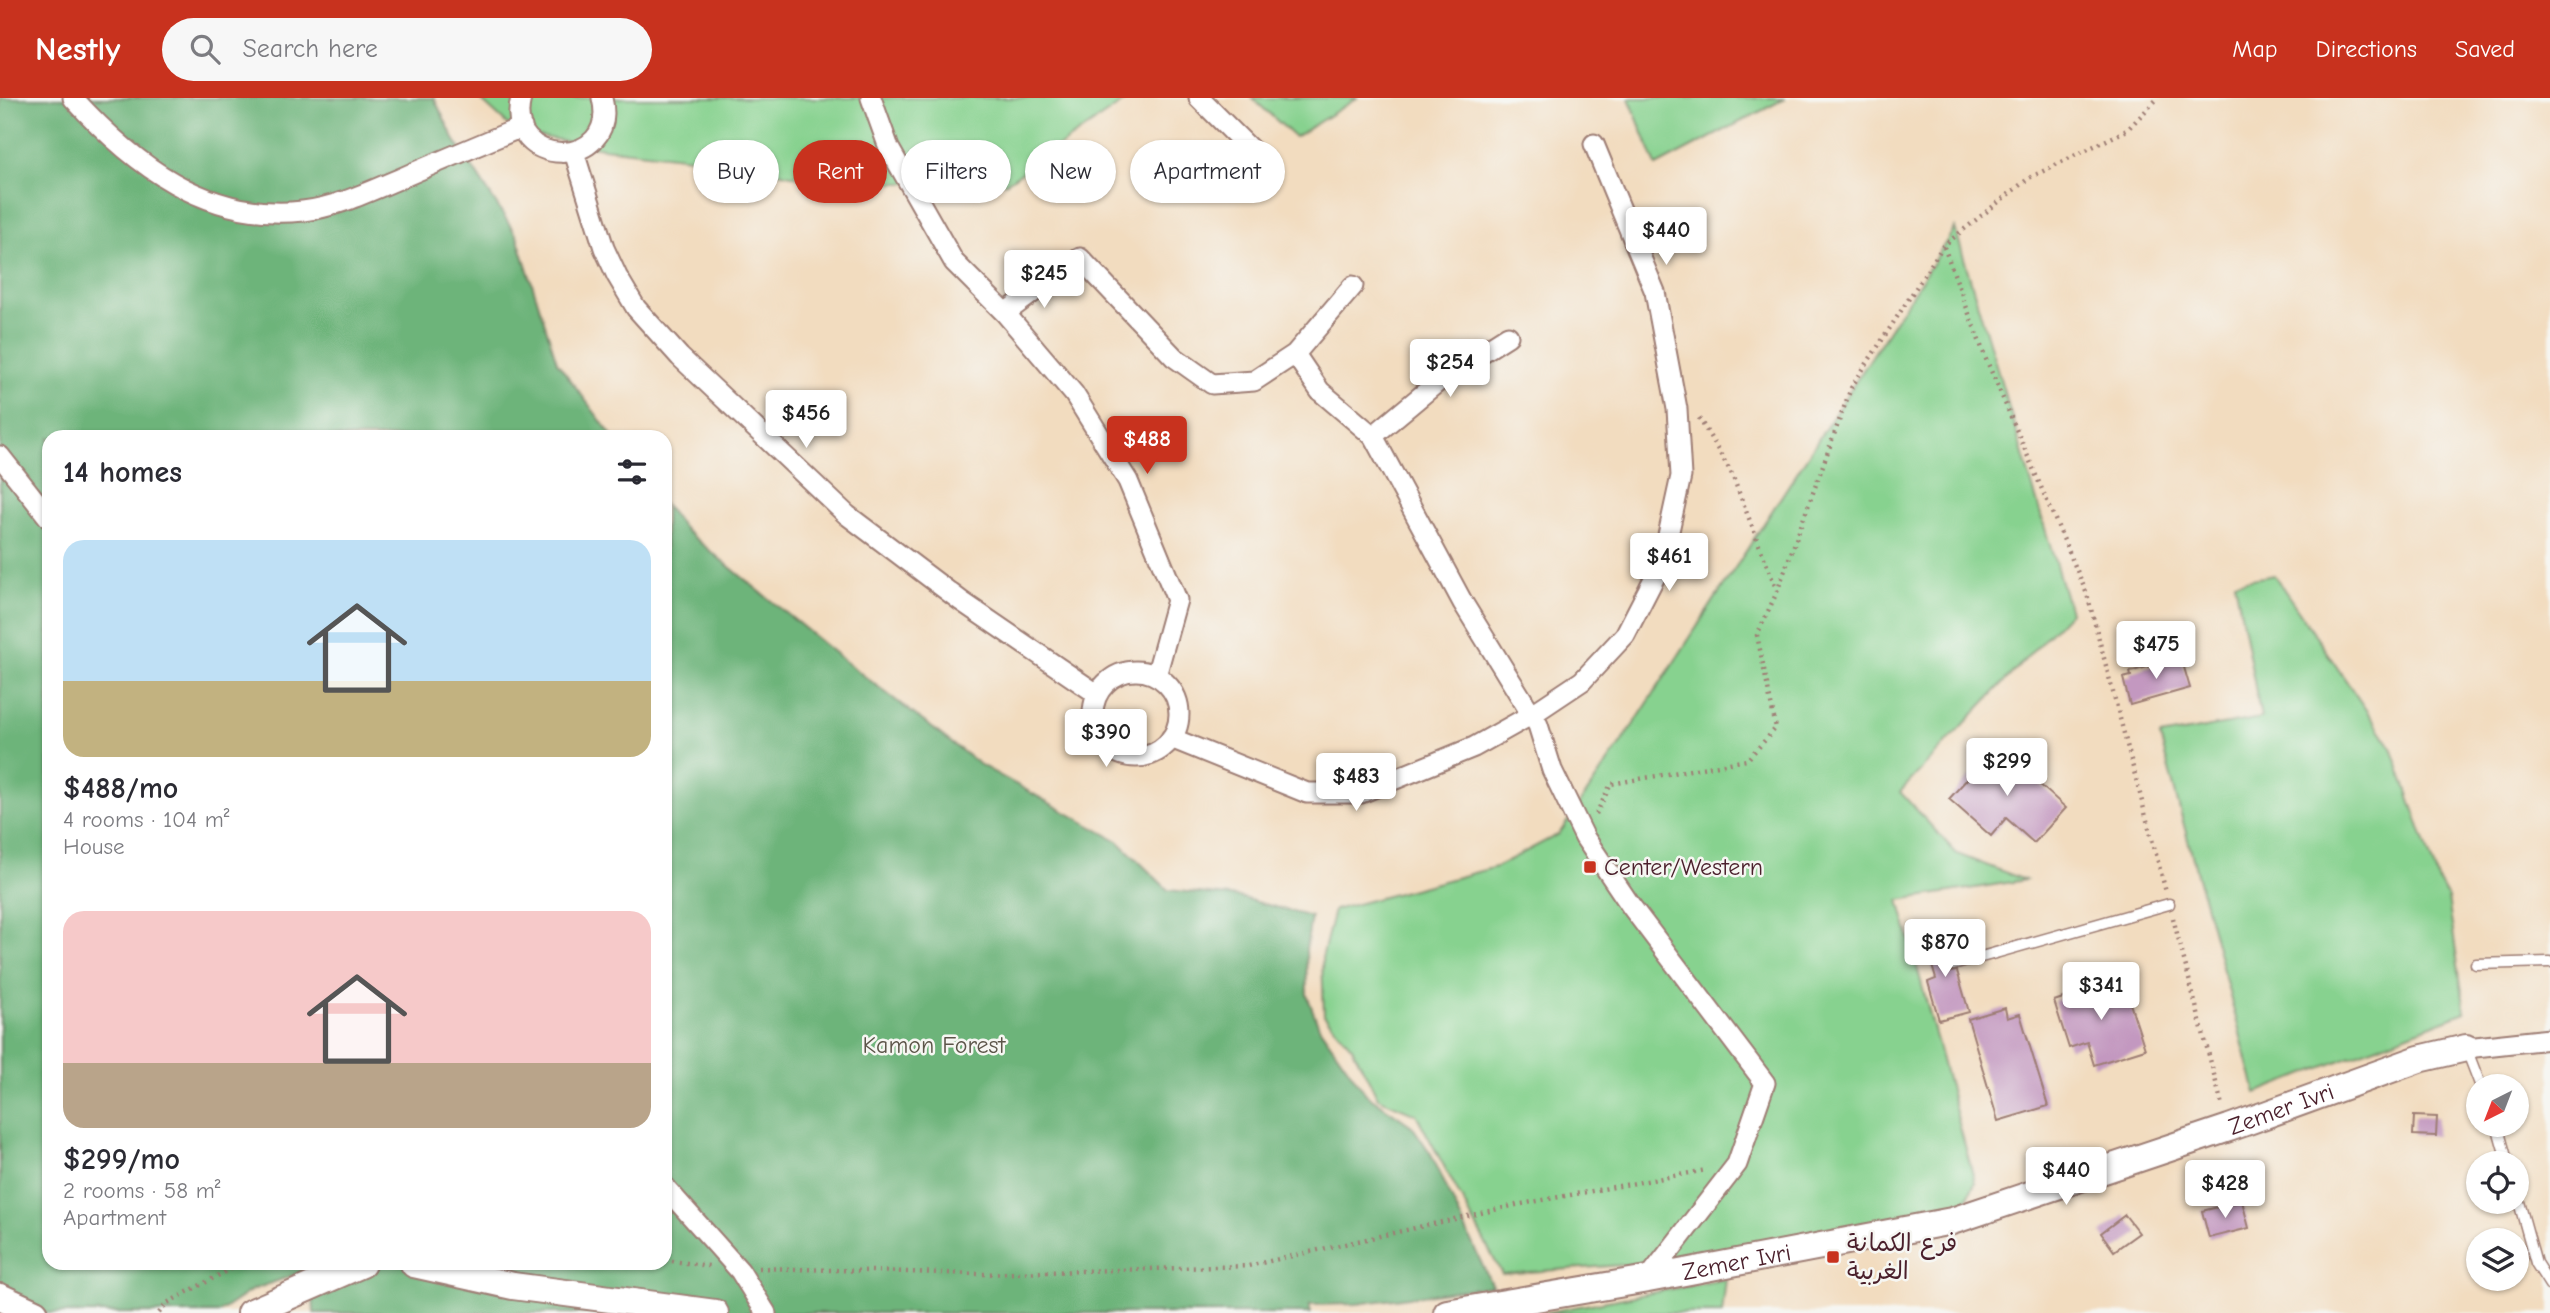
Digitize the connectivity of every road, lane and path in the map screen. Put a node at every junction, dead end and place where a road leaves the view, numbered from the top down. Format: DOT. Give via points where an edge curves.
graph roads {
  1 [pos="73,98"];
  2 [pos="521,98"];
  3 [pos="602,98"];
  4 [pos="871,98"];
  5 [pos="1199,98"];
  6 [pos="2158,98"];
  7 [pos="522,127"];
  8 [pos="1241,140"];
  9 [pos="1594,144"];
  10 [pos="575,152"];
  11 [pos="1943,246"];
  12 [pos="1353,286"];
  13 [pos="1005,313"];
  14 [pos="1508,335"];
  15 [pos="1295,354"];
  16 [pos="1697,415"];
  17 [pos="1373,436"];
  18 [pos="0,456"];
  19 [pos="42,509"];
  20 [pos="1777,592"];
  21 [pos="1156,676"];
  22 [pos="1097,694"];
  23 [pos="1531,715"];
  24 [pos="1171,738"];
  25 [pos="1585,838"];
  26 [pos="2169,904"];
  27 [pos="2550,962"];
  28 [pos="2476,964"];
  29 [pos="1953,965"];
  30 [pos="2550,1039"];
  31 [pos="2466,1048"];
  32 [pos="2476,1074"];
  33 [pos="2228,1128"];
  34 [pos="1737,1164"];
  35 [pos="672,1195"];
  36 [pos="2522,1214"];
  37 [pos="672,1261"];
  38 [pos="229,1270"];
  39 [pos="348,1270"];
  40 [pos="441,1270"];
  41 [pos="740,1271"];
  42 [pos="1648,1279"];
  43 [pos="2550,1285"];
  44 [pos="0,1297"];
  45 [pos="35,1313"];
  46 [pos="159,1313"];
  47 [pos="250,1313"];
  48 [pos="715,1313"];
  49 [pos="766,1313"];
  50 [pos="1447,1313"];
  1 -- 7 [label="street" via="103,132 166,181 238,208 275,212 344,202"];
  2 -- 7 [label="street"];
  3 -- 10 [label="street" via="604,122 598,136"];
  4 -- 13 [label="street" via="889,148 954,262"];
  5 -- 8 [label="street"];
  6 -- 11 [label="path" via="2127,130 2029,178"];
  7 -- 10 [label="street" via="534,144 546,151"];
  9 -- 23 [label="street" via="1655,292 1677,409 1682,476 1662,563 1625,635 1582,681"];
  10 -- 22 [label="street" via="617,276 636,308 680,358 847,515 961,601"];
  11 -- 20 [label="path" via="1851,388"];
  11 -- 26 [label="path" via="2087,594"];
  12 -- 15 [label="street"];
  13 -- 15 [label="street" via="1080,258 1174,357 1212,384 1254,382"];
  13 -- 21 [label="street" via="1074,394 1128,481 1177,600"];
  14 -- 17 [label="street" via="1445,376"];
  15 -- 17 [label="street" via="1320,391"];
  16 -- 20 [label="path" via="1731,472"];
  17 -- 23 [label="street" via="1463,603"];
  18 -- 19 [label="street"];
  20 -- 25 [label="path" via="1758,635 1776,728 1747,760 1611,784"];
  21 -- 22 [label="street" via="1129,671 1116,676"];
  21 -- 24 [label="street" via="1167,685 1179,711"];
  22 -- 24 [label="street" via="1094,723 1108,746 1120,754 1149,755"];
  23 -- 24 [label="street" via="1474,747 1361,793 1307,793"];
  23 -- 25 [label="street"];
  25 -- 34 [label="street" via="1765,1083"];
  26 -- 29 [label="lane"];
  26 -- 33 [label="path"];
  27 -- 28 [label="lane"];
  30 -- 31 [label="street, Zemer Ivri"];
  31 -- 32 [label="lane"];
  31 -- 33 [label="street, Zemer Ivri" via="2419,1059"];
  33 -- 42 [label="street, Zemer Ivri" via="1952,1221"];
  34 -- 41 [label="path" via="1516,1205 1248,1266 982,1274"];
  34 -- 42 [label="street"];
  35 -- 41 [label="street"];
  36 -- 43 [label="lane" via="2536,1264"];
  37 -- 41 [label="path"];
  38 -- 46 [label="path" via="167,1303"];
  39 -- 47 [label="street"];
  40 -- 48 [label="street" via="513,1286"];
  41 -- 49 [label="street"];
  42 -- 50 [label="street, Zemer Ivri"];
  44 -- 45 [label="street"];
}
